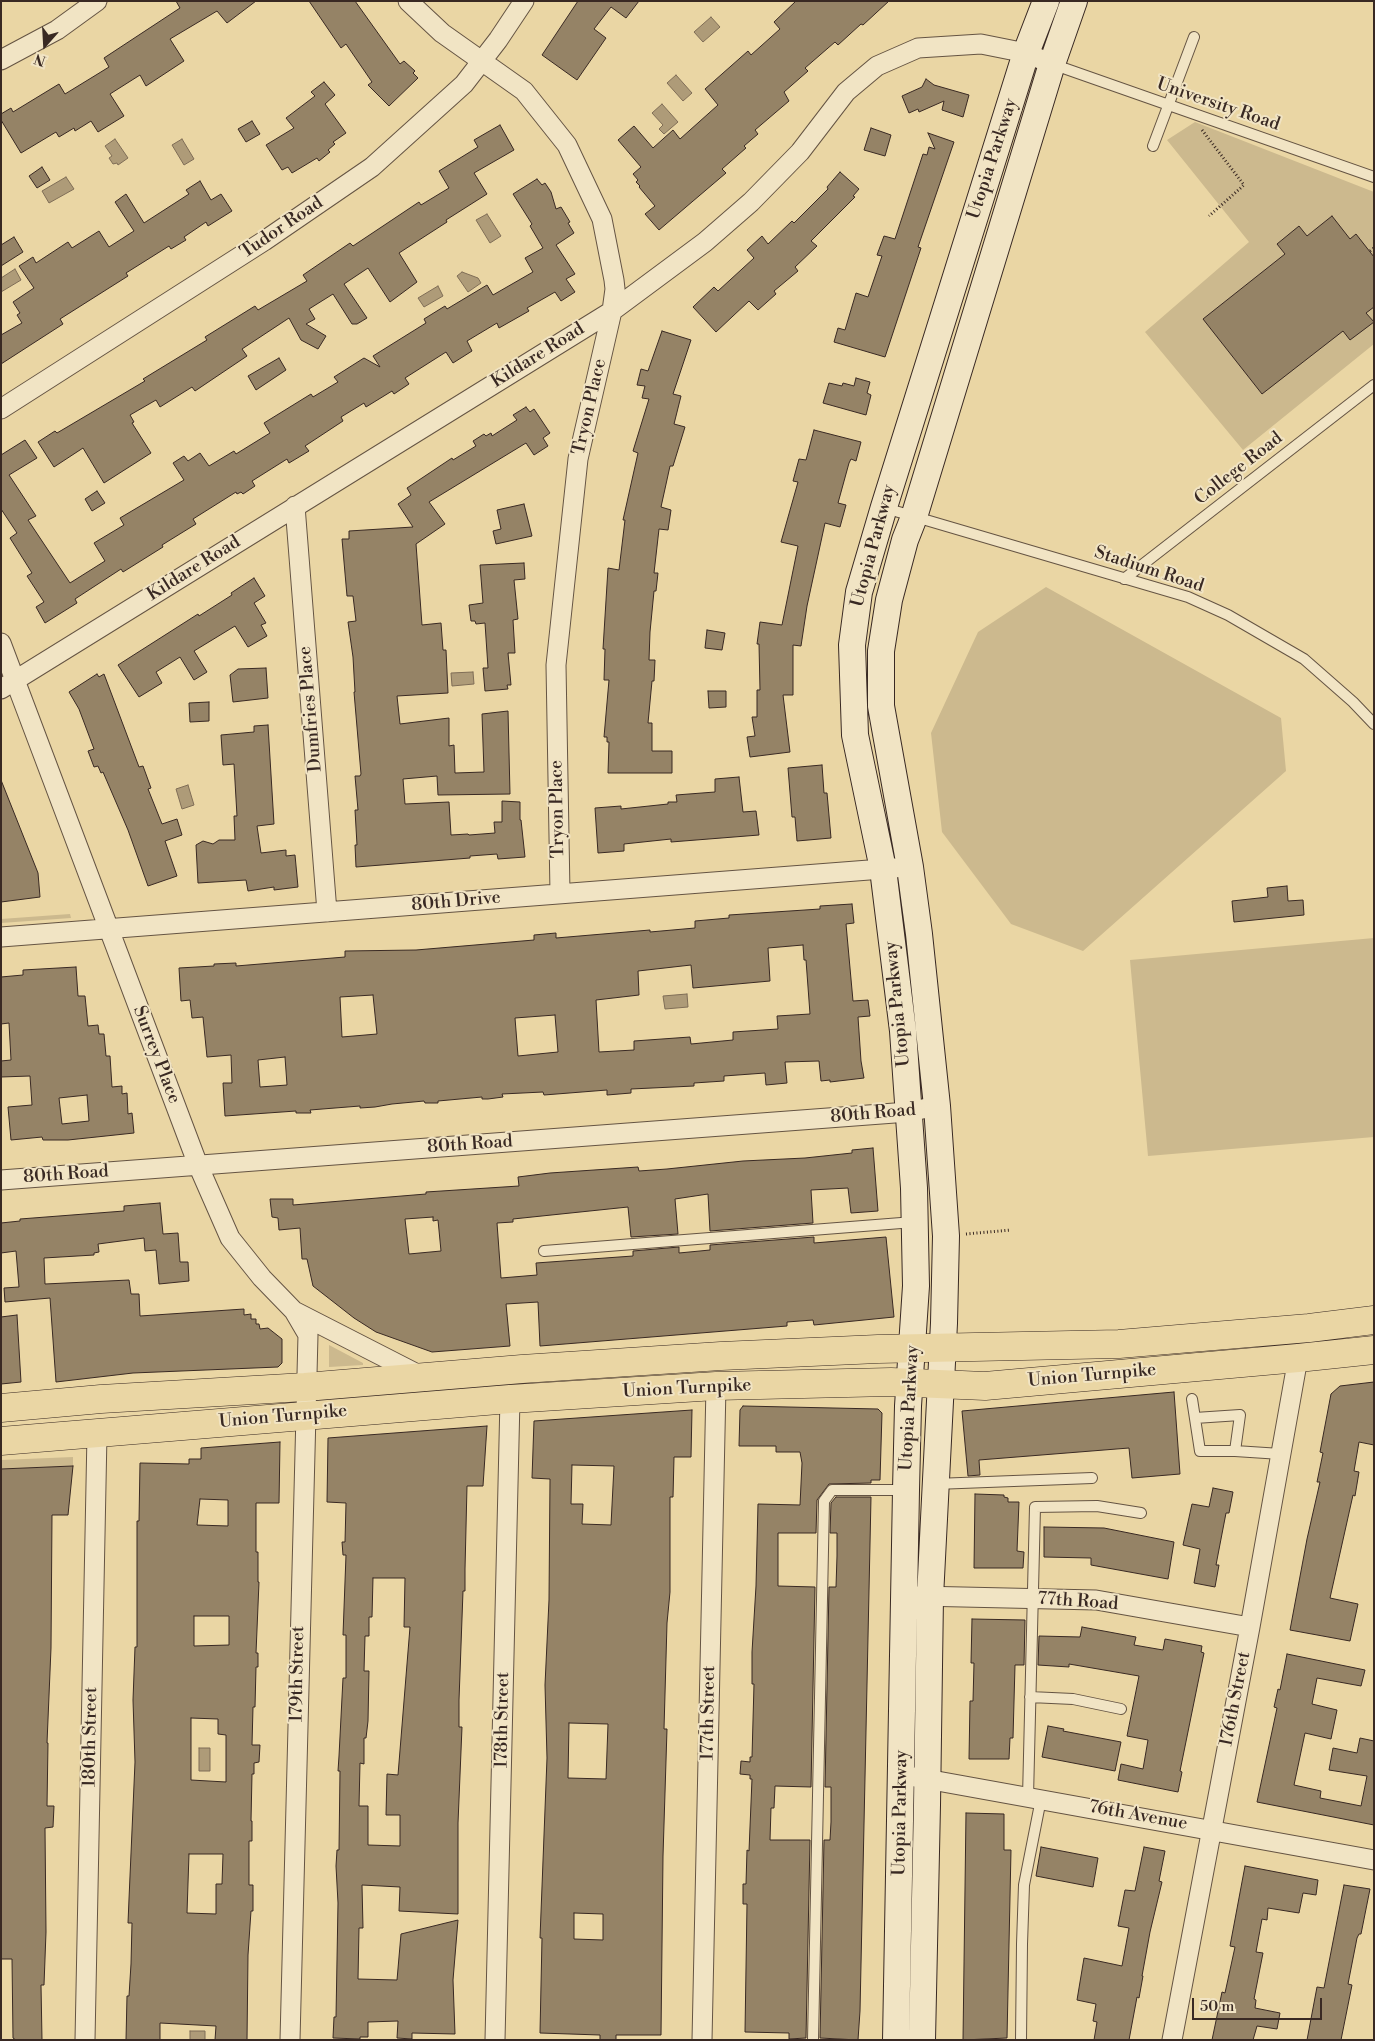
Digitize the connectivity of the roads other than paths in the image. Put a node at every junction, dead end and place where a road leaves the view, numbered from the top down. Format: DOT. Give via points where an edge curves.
graph roads {
  1 [pos="97,1"];
  2 [pos="408,1"];
  3 [pos="524,1"];
  4 [pos="1046,1"];
  5 [pos="1074,1"];
  6 [pos="1194,38"];
  7 [pos="1026,53"];
  8 [pos="1,60"];
  9 [pos="482,60"];
  10 [pos="1052,64"];
  11 [pos="1168,105"];
  12 [pos="1152,146"];
  13 [pos="1374,177"];
  14 [pos="612,311"];
  15 [pos="1374,385"];
  16 [pos="1,409"];
  17 [pos="295,506"];
  18 [pos="884,507"];
  19 [pos="914,517"];
  20 [pos="1124,578"];
  21 [pos="1,643"];
  22 [pos="8,685"];
  23 [pos="1374,724"];
  24 [pos="910,867"];
  25 [pos="883,869"];
  26 [pos="560,893"];
  27 [pos="327,912"];
  28 [pos="108,929"];
  29 [pos="1,937"];
  30 [pos="937,1106"];
  31 [pos="908,1112"];
  32 [pos="198,1166"];
  33 [pos="1,1180"];
  34 [pos="915,1222"];
  35 [pos="544,1251"];
  36 [pos="294,1311"];
  37 [pos="1374,1320"];
  38 [pos="943,1347"];
  39 [pos="912,1348"];
  40 [pos="1374,1350"];
  41 [pos="1298,1358"];
  42 [pos="423,1376"];
  43 [pos="910,1383"];
  44 [pos="941,1385"];
  45 [pos="716,1386"];
  46 [pos="305,1388"];
  47 [pos="510,1399"];
  48 [pos="1192,1399"];
  49 [pos="1,1408"];
  50 [pos="304,1416"];
  51 [pos="1195,1418"];
  52 [pos="97,1434"];
  53 [pos="1,1441"];
  54 [pos="1236,1451"];
  55 [pos="1281,1454"];
  56 [pos="1092,1478"];
  57 [pos="935,1484"];
  58 [pos="906,1490"];
  59 [pos="1141,1514"];
  60 [pos="918,1596"];
  61 [pos="1033,1599"];
  62 [pos="1250,1627"];
  63 [pos="1030,1697"];
  64 [pos="1120,1709"];
  65 [pos="902,1775"];
  66 [pos="928,1778"];
  67 [pos="1034,1798"];
  68 [pos="1211,1829"];
  69 [pos="1374,1860"];
  70 [pos="85,2040"];
  71 [pos="290,2040"];
  72 [pos="495,2040"];
  73 [pos="702,2040"];
  74 [pos="813,2040"];
  75 [pos="896,2040"];
  76 [pos="922,2040"];
  77 [pos="1021,2040"];
  78 [pos="1172,2040"];
  1 -- 8 [label="street" via="57,30"];
  2 -- 9 [label="street, Tryon Place" via="442,33"];
  3 -- 9 [label="street, Tudor Road"];
  4 -- 7 [label="main road, Utopia Parkway"];
  5 -- 10 [label="main road, Utopia Parkway"];
  6 -- 11 [label="lane"];
  7 -- 10 [label="street, Kildare Road"];
  7 -- 14 [label="street, Kildare Road" via="981,44 918,48 877,66 846,92 800,152 751,202"];
  7 -- 18 [label="main road, Utopia Parkway"];
  9 -- 14 [label="street, Tryon Place" via="524,91 567,145 602,219 614,280"];
  9 -- 16 [label="street, Tudor Road" via="464,84 372,167 264,241"];
  10 -- 11 [label="lane, University Road"];
  10 -- 19 [label="main road, Utopia Parkway"];
  11 -- 12 [label="lane"];
  11 -- 13 [label="lane, University Road"];
  14 -- 17 [label="street, Kildare Road"];
  14 -- 26 [label="street, Tryon Place" via="578,459 556,665"];
  15 -- 20 [label="lane, College Road"];
  17 -- 22 [label="street, Kildare Road"];
  17 -- 27 [label="street, Dumfries Place"];
  18 -- 19 [label="lane, Stadium Road"];
  18 -- 25 [label="main road, Utopia Parkway" via="858,592 852,645 855,735"];
  19 -- 20 [label="lane, Stadium Road"];
  19 -- 24 [label="main road, Utopia Parkway" via="888,600 881,651 882,706"];
  20 -- 23 [label="lane, Stadium Road" via="1188,597 1228,615 1296,654"];
  21 -- 22 [label="street, Surrey Place"];
  22 -- 28 [label="street, Surrey Place"];
  24 -- 25 [label="street, 80th Drive"];
  24 -- 30 [label="main road, Utopia Parkway"];
  25 -- 26 [label="street, 80th Drive"];
  25 -- 31 [label="main road, Utopia Parkway" via="903,1031"];
  26 -- 27 [label="street, 80th Drive"];
  27 -- 28 [label="street, 80th Drive"];
  28 -- 29 [label="street, 80th Drive"];
  28 -- 32 [label="street, Surrey Place"];
  30 -- 31 [label="street, 80th Road"];
  30 -- 38 [label="main road, Utopia Parkway" via="946,1236"];
  31 -- 32 [label="street, 80th Road"];
  31 -- 34 [label="main road, Utopia Parkway"];
  32 -- 33 [label="street, 80th Road"];
  32 -- 36 [label="street, Surrey Place" via="230,1238"];
  34 -- 35 [label="lane"];
  34 -- 39 [label="main road, Utopia Parkway" via="916,1286"];
  36 -- 42 [label="street, Surrey Place"];
  36 -- 46 [label="street, 179th Street" via="308,1335"];
  37 -- 38 [label="main road, Union Turnpike" via="1120,1344"];
  38 -- 39 [label="main road, Union Turnpike"];
  38 -- 44 [label="main road, Utopia Parkway"];
  39 -- 42 [label="main road, Union Turnpike" via="721,1356"];
  39 -- 43 [label="main road, Utopia Parkway"];
  40 -- 41 [label="main road, Union Turnpike"];
  41 -- 44 [label="main road, Union Turnpike" via="985,1386"];
  41 -- 55 [label="street, 176th Street"];
  42 -- 46 [label="main road, Union Turnpike"];
  43 -- 44 [label="main road, Union Turnpike"];
  43 -- 45 [label="main road, Union Turnpike"];
  43 -- 58 [label="main road, Utopia Parkway"];
  44 -- 57 [label="main road, Utopia Parkway"];
  45 -- 47 [label="main road, Union Turnpike"];
  45 -- 73 [label="street, 177th Street"];
  46 -- 49 [label="main road, Union Turnpike"];
  46 -- 50 [label="street, 179th Street"];
  47 -- 50 [label="main road, Union Turnpike"];
  47 -- 72 [label="street, 178th Street"];
  48 -- 51 [label="lane"];
  50 -- 52 [label="main road, Union Turnpike"];
  50 -- 71 [label="street, 179th Street"];
  51 -- 54 [label="lane" via="1200,1451"];
  51 -- 54 [label="lane" via="1240,1415"];
  52 -- 53 [label="main road, Union Turnpike"];
  52 -- 70 [label="street, 180th Street"];
  54 -- 55 [label="lane"];
  55 -- 62 [label="street, 176th Street"];
  56 -- 57 [label="lane"];
  57 -- 60 [label="main road, Utopia Parkway"];
  58 -- 60 [label="main road, Utopia Parkway"];
  58 -- 74 [label="lane" via="832,1490 824,1501"];
  59 -- 61 [label="lane" via="1096,1506 1035,1508"];
  60 -- 61 [label="street, 77th Road"];
  60 -- 65 [label="main road, Utopia Parkway"];
  60 -- 66 [label="main road, Utopia Parkway"];
  61 -- 62 [label="street, 77th Road" via="1096,1600"];
  61 -- 63 [label="lane"];
  62 -- 68 [label="street, 176th Street"];
  63 -- 64 [label="lane" via="1073,1699"];
  63 -- 67 [label="lane"];
  65 -- 66 [label="street, 76th Avenue"];
  65 -- 75 [label="main road, Utopia Parkway"];
  66 -- 67 [label="street, 76th Avenue"];
  66 -- 76 [label="main road, Utopia Parkway"];
  67 -- 68 [label="street, 76th Avenue"];
  67 -- 77 [label="lane" via="1024,1885"];
  68 -- 69 [label="street, 76th Avenue"];
  68 -- 78 [label="street, 176th Street"];
}
